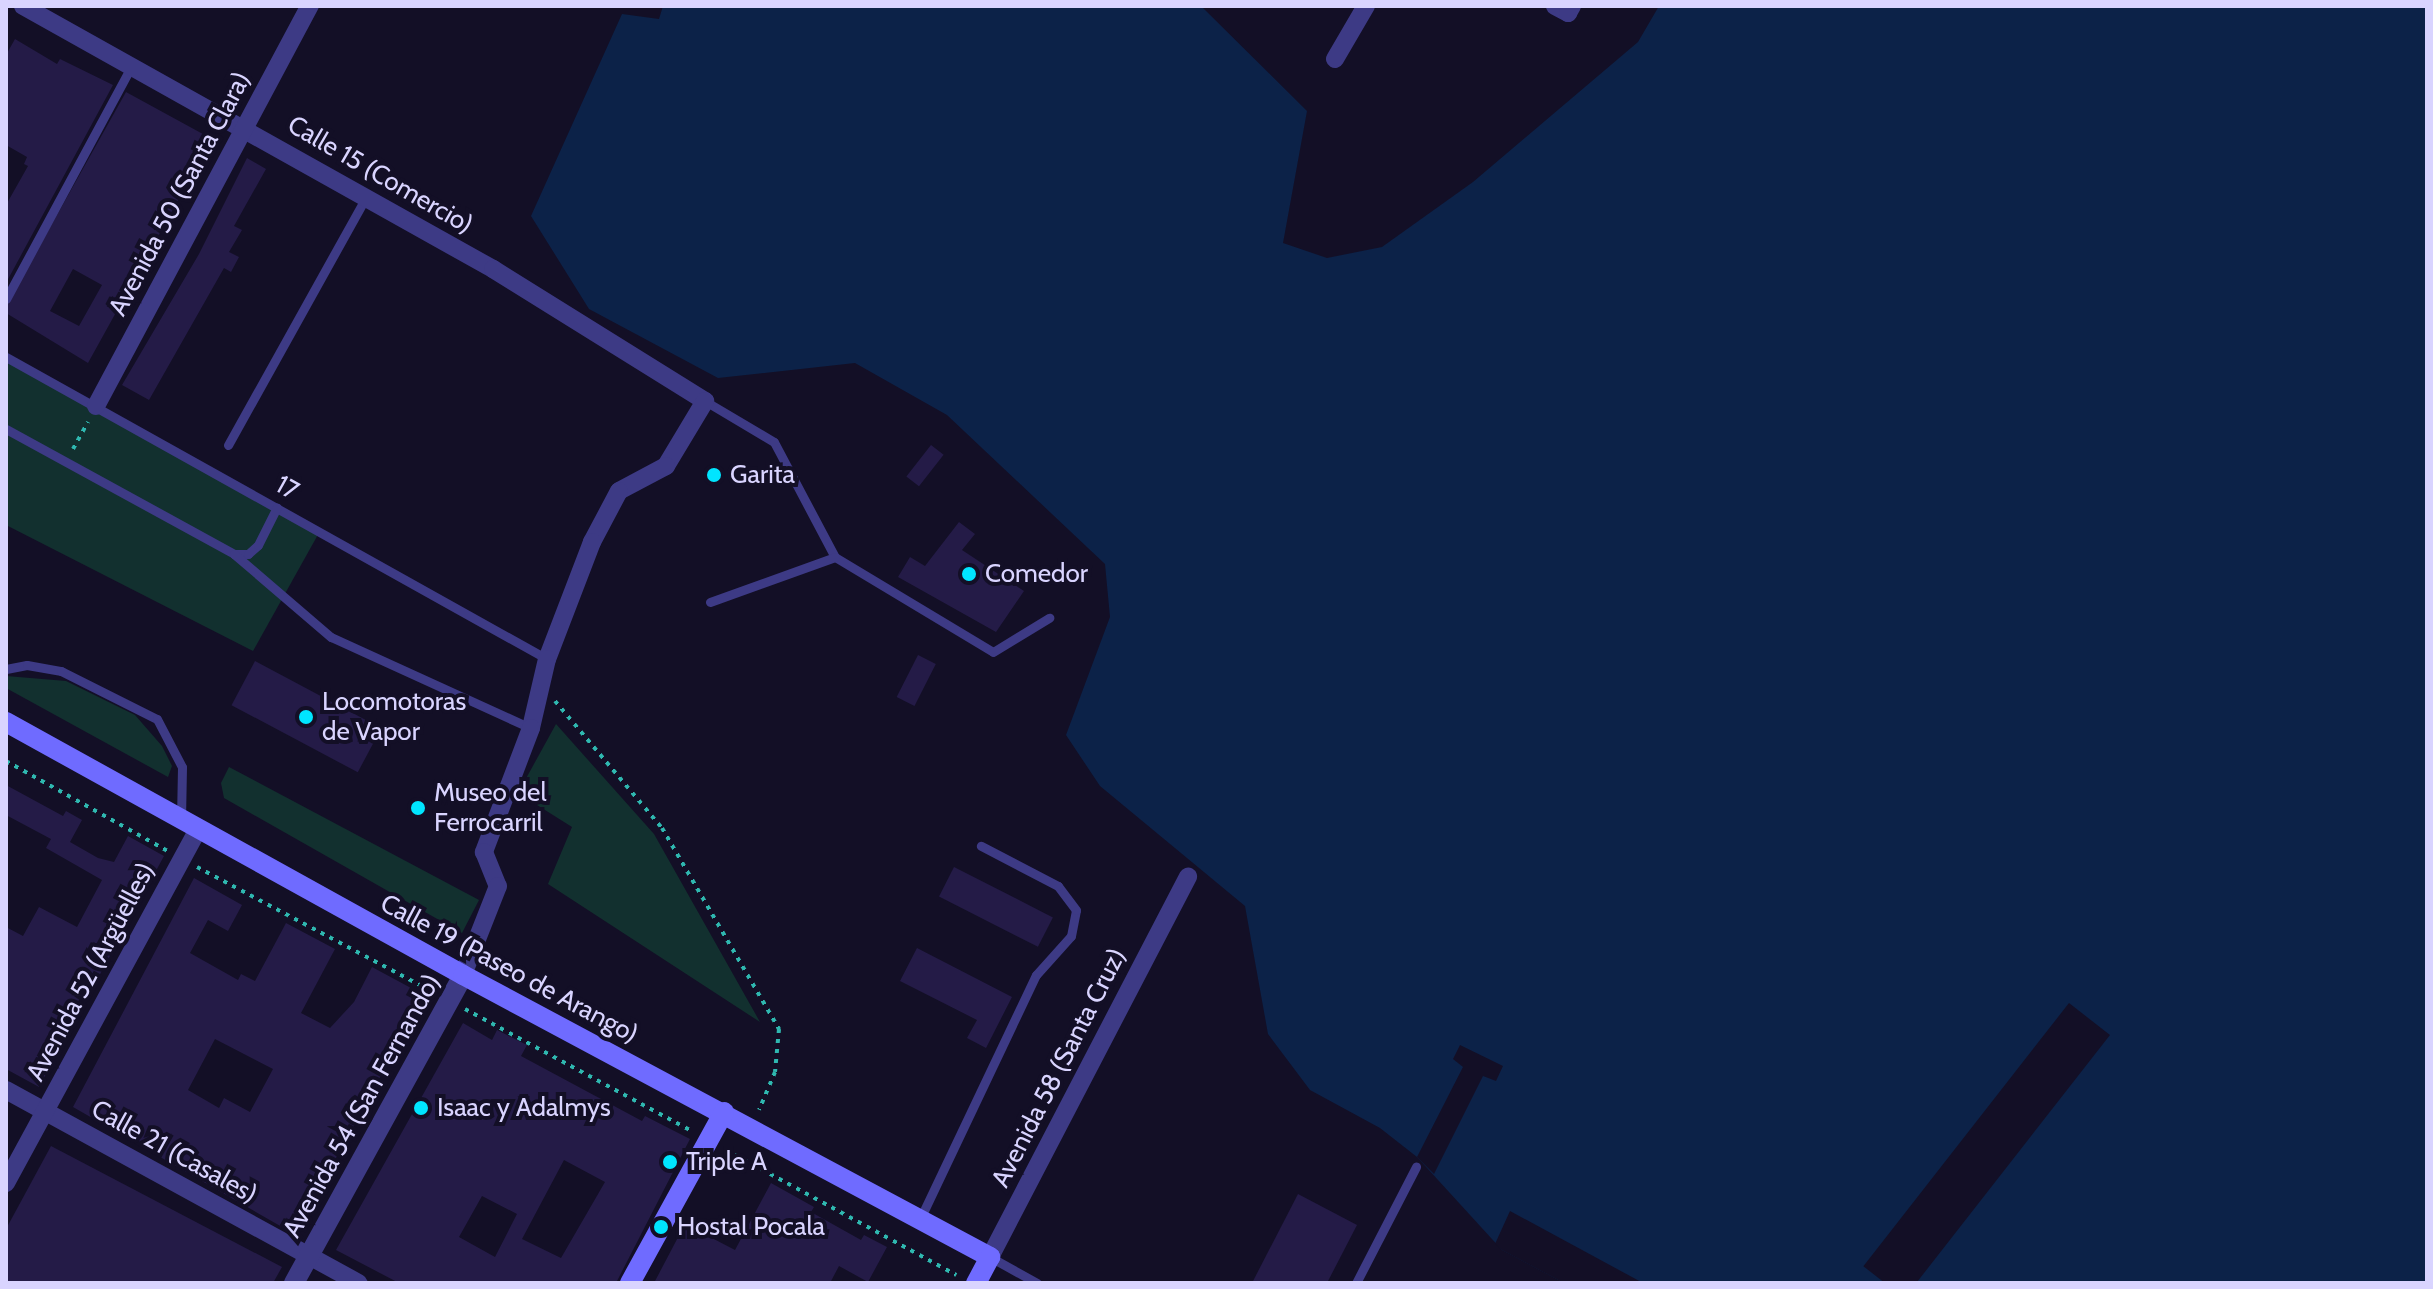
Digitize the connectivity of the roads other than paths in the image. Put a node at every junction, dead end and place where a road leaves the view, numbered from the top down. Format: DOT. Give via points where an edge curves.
graph roads {
  1 [pos="23,6"];
  2 [pos="310,6"];
  3 [pos="1366,6"];
  4 [pos="1335,59"];
  5 [pos="133,64"];
  6 [pos="245,128"];
  7 [pos="366,197"];
  8 [pos="6,299"];
  9 [pos="6,357"];
  10 [pos="705,401"];
  11 [pos="96,406"];
  12 [pos="6,429"];
  13 [pos="228,445"];
  14 [pos="277,507"];
  15 [pos="234,554"];
  16 [pos="835,557"];
  17 [pos="710,602"];
  18 [pos="1049,618"];
  19 [pos="547,659"];
  20 [pos="6,669"];
  21 [pos="6,722"];
  22 [pos="531,728"];
  23 [pos="190,824"];
  24 [pos="981,846"];
  25 [pos="1188,876"];
  26 [pos="463,975"];
  27 [pos="6,1090"];
  28 [pos="45,1111"];
  29 [pos="724,1112"];
  30 [pos="1416,1167"];
  31 [pos="6,1183"];
  32 [pos="920,1219"];
  33 [pos="309,1256"];
  34 [pos="990,1257"];
  35 [pos="294,1283"];
  36 [pos="359,1283"];
  37 [pos="630,1283"];
  38 [pos="976,1283"];
  39 [pos="1037,1283"];
  40 [pos="1356,1283"];
  1 -- 5 [label="street, Calle 15 (Comercio)"];
  2 -- 6 [label="street, Avenida 50 (Santa Clara)"];
  3 -- 4 [label="street"];
  5 -- 6 [label="street, Calle 15 (Comercio)"];
  5 -- 8 [label="lane"];
  6 -- 7 [label="street, Calle 15 (Comercio)"];
  6 -- 11 [label="street, Avenida 50 (Santa Clara)"];
  7 -- 10 [label="street, Calle 15 (Comercio)"];
  7 -- 13 [label="lane"];
  9 -- 11 [label="lane, 17"];
  10 -- 16 [label="lane" via="774,442"];
  10 -- 19 [label="street, Avenida 54 (San Fernando)" via="666,466 619,491"];
  11 -- 14 [label="lane, 17"];
  12 -- 15 [label="lane"];
  14 -- 15 [label="lane" via="258,545 248,554"];
  14 -- 19 [label="lane, 17"];
  15 -- 22 [label="lane" via="331,637"];
  16 -- 17 [label="lane"];
  16 -- 18 [label="lane" via="993,652"];
  19 -- 22 [label="street, Avenida 54 (San Fernando)"];
  20 -- 23 [label="lane" via="27,665 61,671 157,719 182,767"];
  21 -- 23 [label="main road, Calle 19 (Paseo de Arango)"];
  22 -- 26 [label="street, Avenida 54 (San Fernando)" via="484,852 498,886"];
  23 -- 26 [label="main road, Calle 19 (Paseo de Arango)"];
  23 -- 28 [label="street, Avenida 52 (Argüelles)" via="182,859"];
  24 -- 32 [label="lane" via="1058,886 1076,910 1071,936 1036,975"];
  25 -- 34 [label="street, Avenida 58 (Santa Cruz)"];
  26 -- 29 [label="main road, Calle 19 (Paseo de Arango)"];
  26 -- 33 [label="street, Avenida 54 (San Fernando)"];
  27 -- 28 [label="street, Calle 21 (Casales)"];
  28 -- 31 [label="street, Avenida 52 (Argüelles)"];
  28 -- 33 [label="street, Calle 21 (Casales)"];
  29 -- 32 [label="main road, Calle 19 (Paseo de Arango)"];
  29 -- 37 [label="main road"];
  30 -- 40 [label="lane"];
  32 -- 34 [label="main road, Calle 19 (Paseo de Arango)"];
  33 -- 35 [label="street, Avenida 54 (San Fernando)"];
  33 -- 36 [label="street, Calle 21 (Casales)"];
  34 -- 38 [label="main road, Avenida 58 (Santa Cruz)"];
  34 -- 39 [label="lane"];
}
